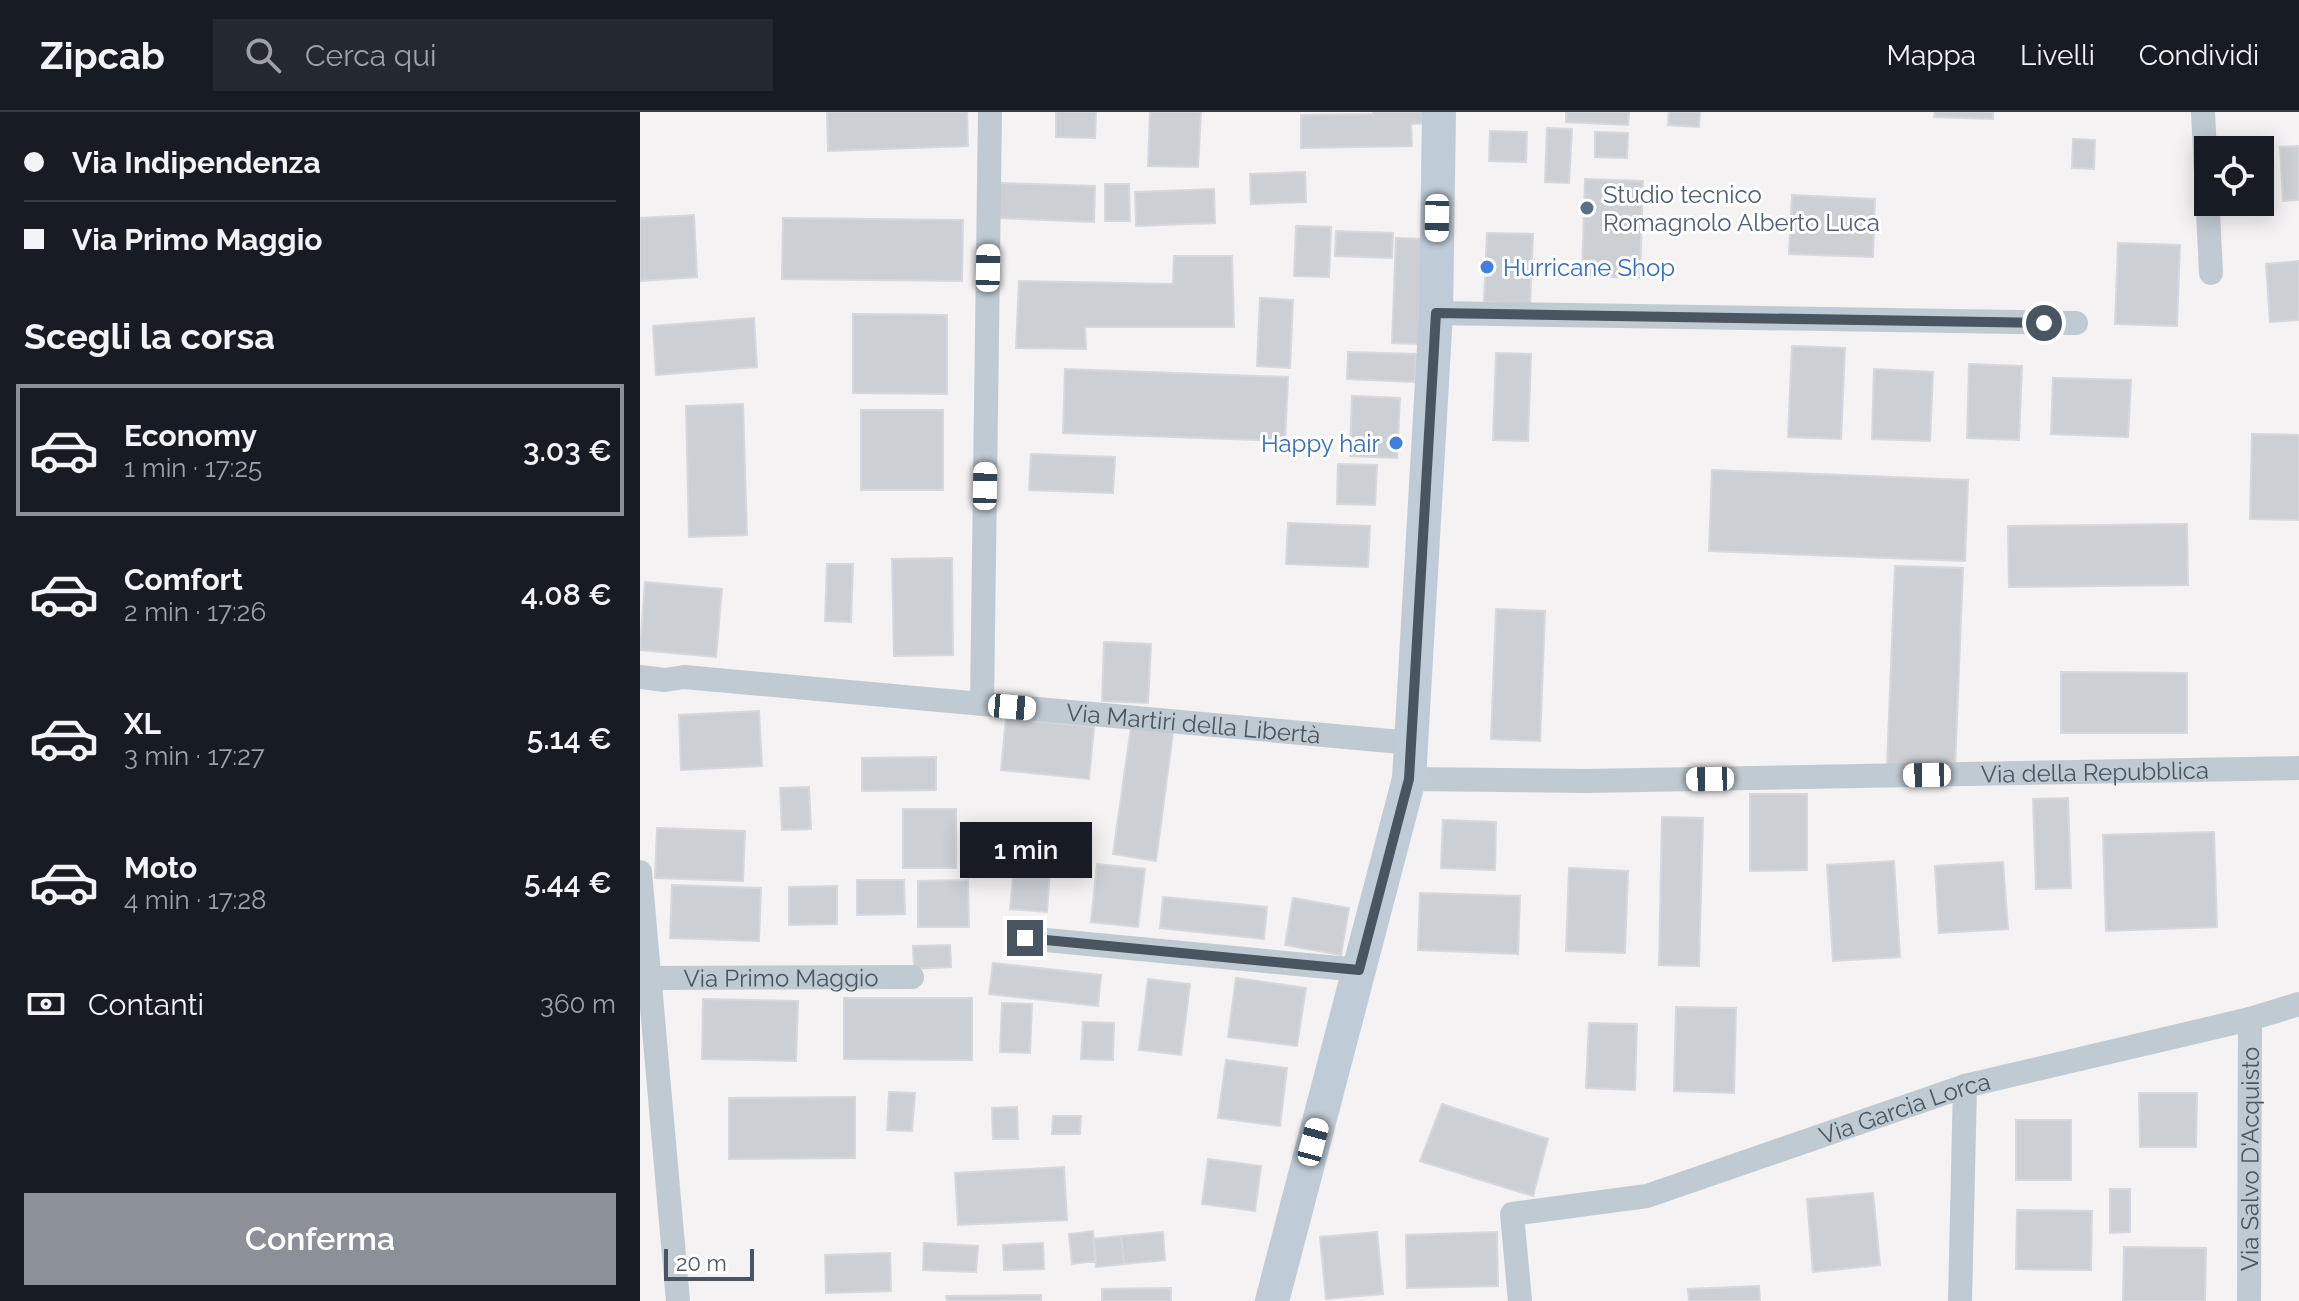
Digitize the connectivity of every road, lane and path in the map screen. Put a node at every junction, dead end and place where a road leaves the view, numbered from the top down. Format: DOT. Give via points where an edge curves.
graph roads {
  1 [pos="990,112"];
  2 [pos="1439,112"];
  3 [pos="2203,112"];
  4 [pos="2211,273"];
  5 [pos="1436,313"];
  6 [pos="2076,323"];
  7 [pos="640,677"];
  8 [pos="665,680"];
  9 [pos="640,687"];
  10 [pos="982,704"];
  11 [pos="1412,743"];
  12 [pos="2299,768"];
  13 [pos="1409,779"];
  14 [pos="640,872"];
  15 [pos="1025,938"];
  16 [pos="1359,970"];
  17 [pos="912,977"];
  18 [pos="649,978"];
  19 [pos="2299,1004"];
  20 [pos="2250,1019"];
  21 [pos="1965,1086"];
  22 [pos="651,1134"];
  23 [pos="678,1301"];
  24 [pos="1272,1301"];
  25 [pos="1520,1301"];
  26 [pos="1960,1301"];
  27 [pos="2249,1301"];
  1 -- 10 [label="street"];
  2 -- 5 [label="street"];
  3 -- 4 [label="street"];
  5 -- 6 [label="street"];
  5 -- 11 [label="street"];
  7 -- 8 [label="street, Via Martiri della Libertà"];
  8 -- 9 [label="street"];
  8 -- 10 [label="street, Via Martiri della Libertà" via="684,677"];
  10 -- 11 [label="street, Via Martiri della Libertà"];
  11 -- 13 [label="street"];
  12 -- 13 [label="street, Via della Repubblica" via="1586,781"];
  13 -- 16 [label="street"];
  14 -- 18 [label="street"];
  15 -- 16 [label="street"];
  16 -- 24 [label="street"];
  17 -- 18 [label="street, Via Primo Maggio"];
  18 -- 22 [label="street"];
  19 -- 20 [label="street, Via Garcia Lorca"];
  20 -- 21 [label="street, Via Garcia Lorca"];
  20 -- 27 [label="street, Via Salvo D'Acquisto"];
  21 -- 25 [label="street, Via Garcia Lorca" via="1647,1196 1512,1214"];
  21 -- 26 [label="street"];
  22 -- 23 [label="street"];
}
